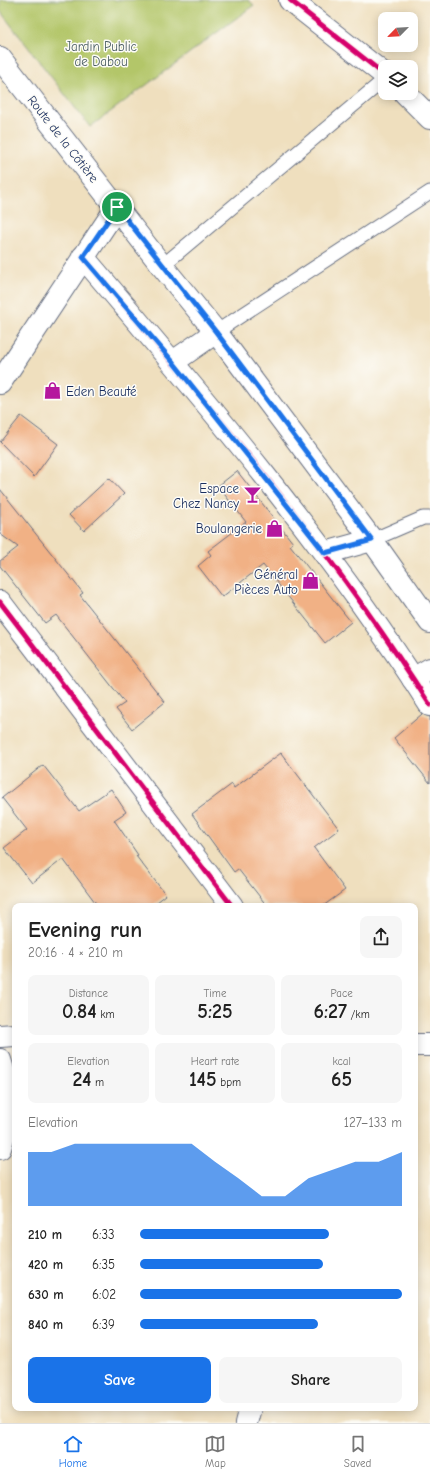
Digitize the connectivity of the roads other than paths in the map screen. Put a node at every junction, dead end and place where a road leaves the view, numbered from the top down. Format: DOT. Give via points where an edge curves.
graph roads {
  1 [pos="290,0"];
  2 [pos="0,58"];
  3 [pos="378,69"];
  4 [pos="378,85"];
  5 [pos="413,100"];
  6 [pos="428,112"];
  7 [pos="430,192"];
  8 [pos="117,207"];
  9 [pos="83,257"];
  10 [pos="162,266"];
  11 [pos="216,332"];
  12 [pos="173,362"];
  13 [pos="0,383"];
  14 [pos="430,518"];
  15 [pos="372,540"];
  16 [pos="325,553"];
  17 [pos="0,602"];
  18 [pos="430,622"];
  19 [pos="422,674"];
  20 [pos="430,705"];
  21 [pos="230,903"];
  22 [pos="12,1035"];
  23 [pos="0,1036"];
  24 [pos="418,1045"];
  25 [pos="430,1045"];
  26 [pos="0,1061"];
  27 [pos="0,1148"];
  28 [pos="249,1411"];
  29 [pos="246,1423"];
  1 -- 3 [label="street"];
  2 -- 8 [label="street, Route de la Côtière"];
  4 -- 10 [label="lane"];
  5 -- 6 [label="street"];
  7 -- 11 [label="lane"];
  8 -- 9 [label="street"];
  8 -- 10 [label="street, Route de la Côtière"];
  9 -- 12 [label="street"];
  9 -- 13 [label="street"];
  10 -- 11 [label="street, Route de la Côtière"];
  11 -- 12 [label="street"];
  11 -- 15 [label="street, Route de la Côtière"];
  12 -- 16 [label="street"];
  14 -- 15 [label="lane" via="423,518"];
  15 -- 16 [label="street"];
  15 -- 18 [label="street, Route de la Côtière"];
  16 -- 19 [label="street"];
  17 -- 21 [label="street"];
  19 -- 20 [label="street"];
  22 -- 23 [label="street"];
  24 -- 25 [label="street"];
  26 -- 27 [label="street" via="7,1083 7,1125"];
  28 -- 29 [label="street"];
}
